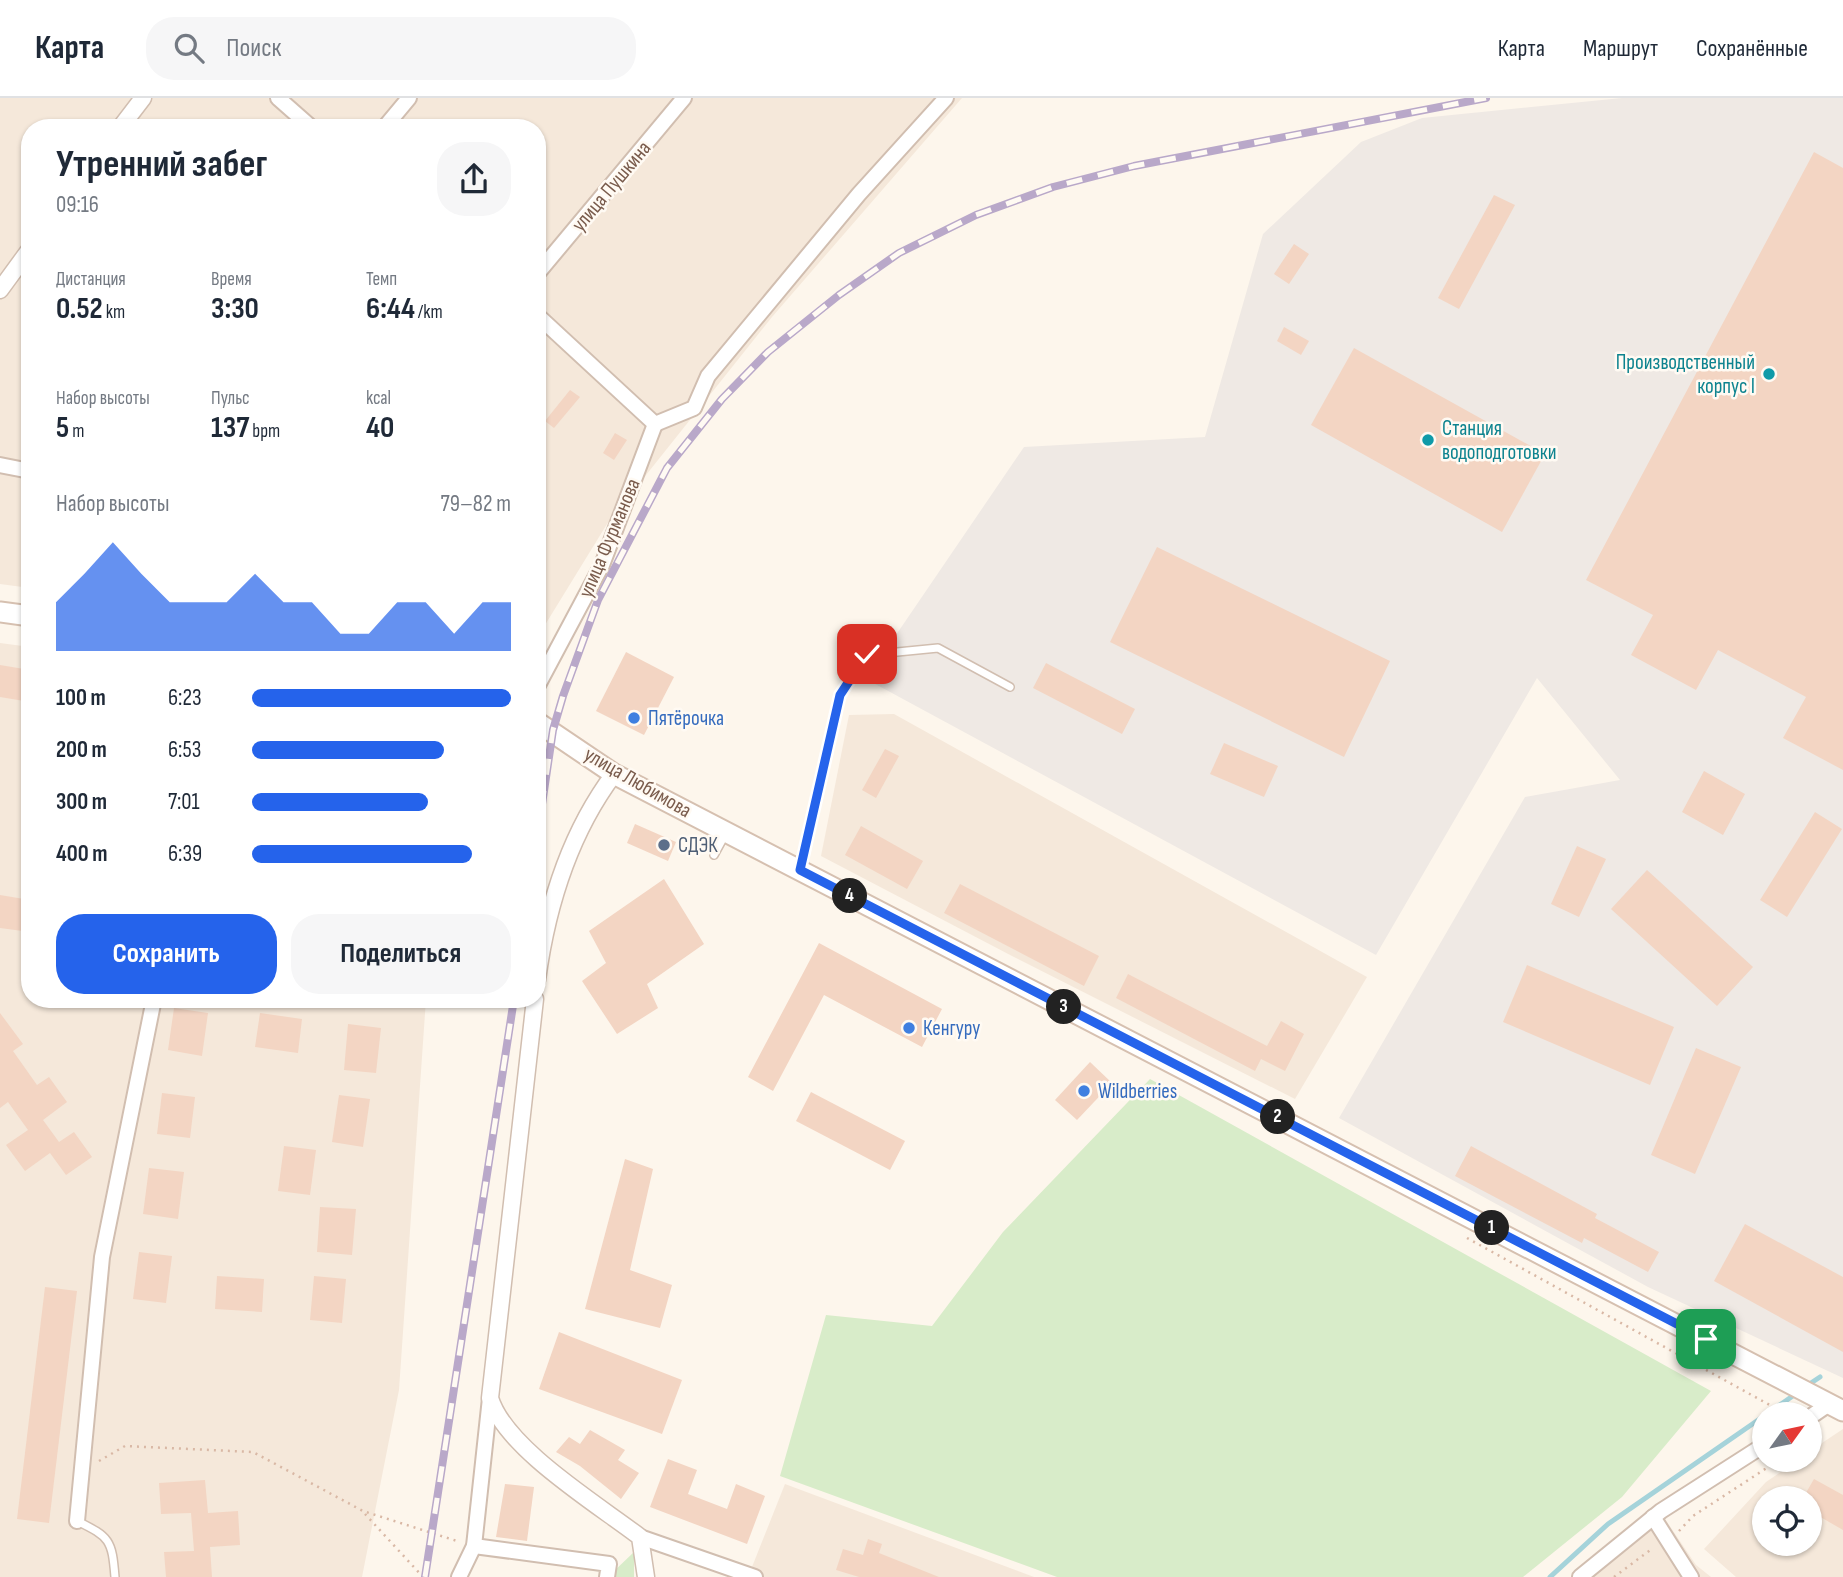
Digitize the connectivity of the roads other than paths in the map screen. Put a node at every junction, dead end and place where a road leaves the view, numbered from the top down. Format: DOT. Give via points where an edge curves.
graph roads {
  1 [pos="143,98"];
  2 [pos="278,98"];
  3 [pos="409,98"];
  4 [pos="684,98"];
  5 [pos="946,98"];
  6 [pos="127,119"];
  7 [pos="302,119"];
  8 [pos="392,119"];
  9 [pos="21,261"];
  10 [pos="546,263"];
  11 [pos="0,290"];
  12 [pos="546,323"];
  13 [pos="655,424"];
  14 [pos="0,465"];
  15 [pos="21,469"];
  16 [pos="0,612"];
  17 [pos="21,614"];
  18 [pos="546,670"];
  19 [pos="1010,687"];
  20 [pos="546,727"];
  21 [pos="614,774"];
  22 [pos="727,832"];
  23 [pos="714,855"];
  24 [pos="800,870"];
  25 [pos="546,930"];
  26 [pos="152,1008"];
  27 [pos="534,1008"];
  28 [pos="489,1398"];
  29 [pos="1836,1408"];
  30 [pos="1752,1453"];
  31 [pos="1653,1517"];
  32 [pos="77,1521"];
  33 [pos="640,1537"];
  34 [pos="474,1546"];
  35 [pos="115,1577"];
  36 [pos="459,1577"];
  37 [pos="607,1577"];
  38 [pos="646,1577"];
  39 [pos="755,1577"];
  40 [pos="1580,1577"];
  41 [pos="1690,1577"];
  1 -- 6 [label="street"];
  2 -- 7 [label="street"];
  3 -- 8 [label="street"];
  4 -- 10 [label="street, улица Пушкина"];
  5 -- 13 [label="street" via="859,194 708,376 694,408"];
  9 -- 11 [label="street"];
  12 -- 13 [label="street"];
  13 -- 18 [label="street, улица Фурманова" via="602,565"];
  14 -- 15 [label="street"];
  16 -- 17 [label="main road"];
  19 -- 24 [label="lane" via="938,648 867,654 840,695"];
  20 -- 21 [label="main road, улица Любимова"];
  21 -- 22 [label="main road, улица Любимова"];
  21 -- 25 [label="street" via="567,858"];
  22 -- 23 [label="lane"];
  22 -- 24 [label="main road, улица Любимова"];
  24 -- 29 [label="main road, улица Любимова"];
  26 -- 32 [label="street" via="102,1257"];
  27 -- 28 [label="street"];
  28 -- 33 [label="street" via="519,1444"];
  28 -- 34 [label="street"];
  30 -- 31 [label="street"];
  31 -- 40 [label="street"];
  31 -- 41 [label="street"];
  32 -- 35 [label="lane" via="103,1533 113,1552"];
  33 -- 38 [label="street"];
  33 -- 39 [label="street"];
  34 -- 36 [label="street"];
  34 -- 37 [label="street" via="609,1564"];
}
